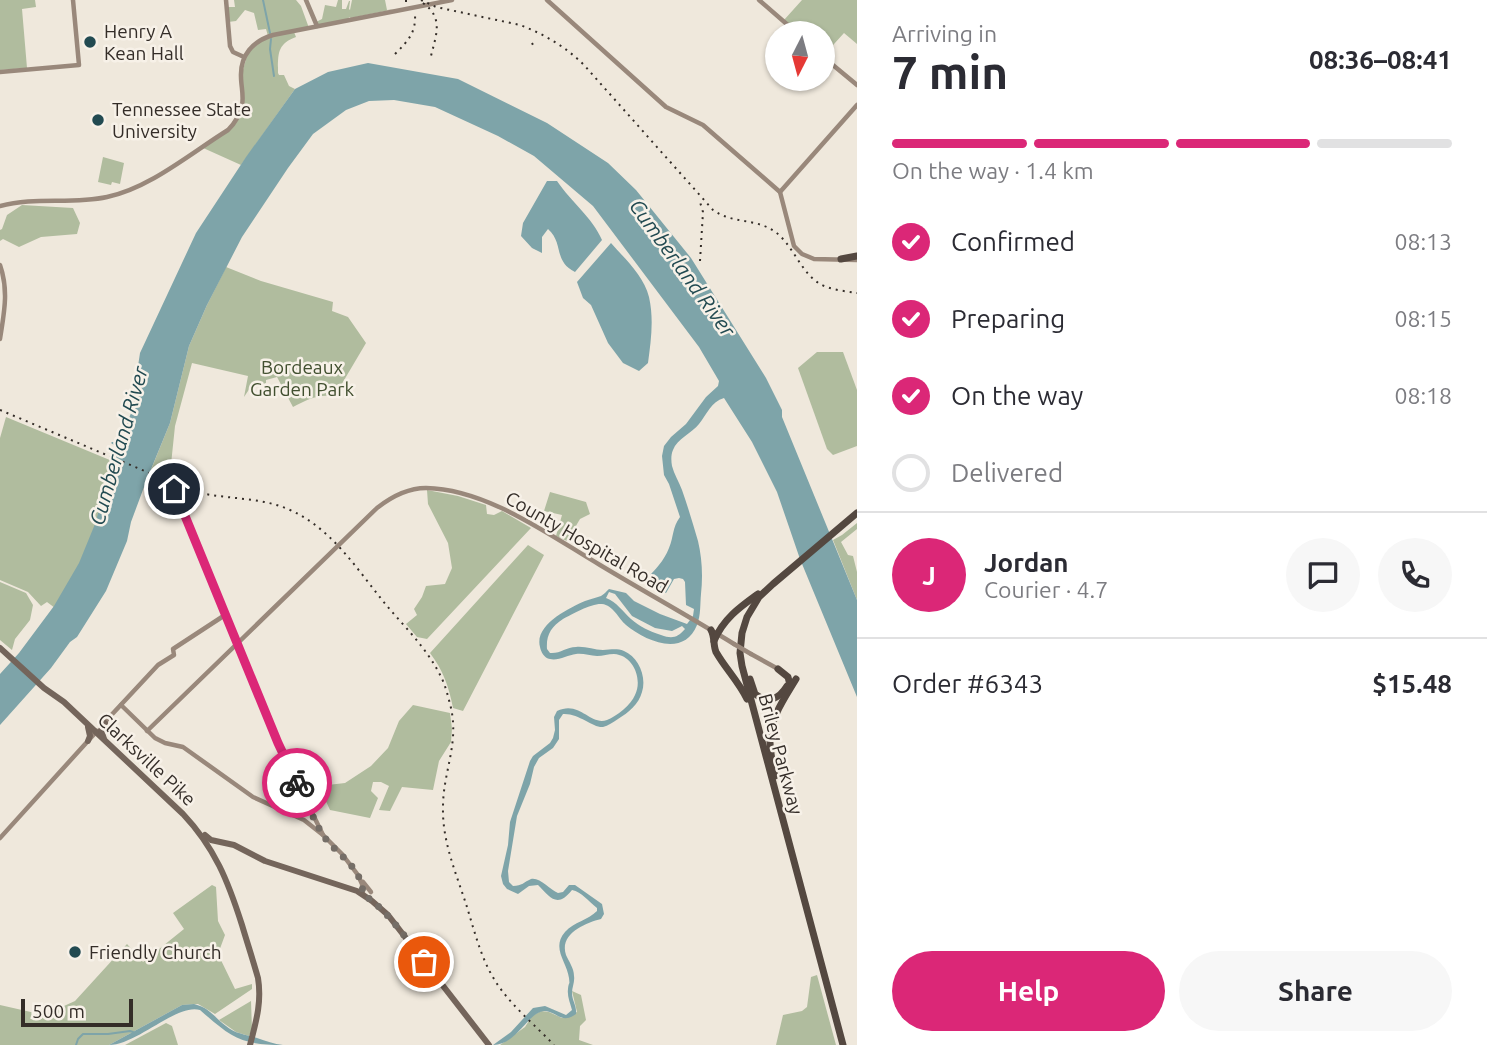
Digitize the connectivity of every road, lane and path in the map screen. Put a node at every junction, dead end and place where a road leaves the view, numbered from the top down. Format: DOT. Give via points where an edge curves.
graph roads {
  1 [pos="74,0"];
  2 [pos="226,0"];
  3 [pos="306,0"];
  4 [pos="452,0"];
  5 [pos="547,0"];
  6 [pos="759,0"];
  7 [pos="783,21"];
  8 [pos="317,26"];
  9 [pos="244,57"];
  10 [pos="835,67"];
  11 [pos="0,72"];
  12 [pos="857,85"];
  13 [pos="857,106"];
  14 [pos="780,192"];
  15 [pos="0,206"];
  16 [pos="857,258"];
  17 [pos="841,259"];
  18 [pos="825,260"];
  19 [pos="0,265"];
  20 [pos="0,339"];
  21 [pos="175,484"];
  22 [pos="857,515"];
  23 [pos="781,579"];
  24 [pos="773,584"];
  25 [pos="225,615"];
  26 [pos="710,631"];
  27 [pos="237,644"];
  28 [pos="3,648"];
  29 [pos="747,656"];
  30 [pos="778,669"];
  31 [pos="793,680"];
  32 [pos="121,705"];
  33 [pos="112,714"];
  34 [pos="131,716"];
  35 [pos="105,723"];
  36 [pos="757,723"];
  37 [pos="88,725"];
  38 [pos="146,728"];
  39 [pos="96,733"];
  40 [pos="88,741"];
  41 [pos="107,743"];
  42 [pos="777,787"];
  43 [pos="195,827"];
  44 [pos="322,834"];
  45 [pos="0,838"];
  46 [pos="223,845"];
  47 [pos="212,850"];
  48 [pos="218,861"];
  49 [pos="360,879"];
  50 [pos="371,892"];
  51 [pos="363,894"];
  52 [pos="250,1045"];
  53 [pos="489,1045"];
  54 [pos="844,1045"];
  1 -- 11 [label="main road" via="79,65"];
  2 -- 9 [label="main road" via="230,47"];
  3 -- 8 [label="main road"];
  4 -- 8 [label="main road"];
  5 -- 14 [label="main road" via="666,107 703,125"];
  6 -- 7 [label="main road"];
  8 -- 9 [label="main road" via="262,38"];
  9 -- 15 [label="main road" via="242,105 235,122 156,176 106,197"];
  10 -- 12 [label="main road"];
  13 -- 14 [label="main road"];
  14 -- 18 [label="main road" via="796,249 807,257"];
  16 -- 17 [label="highway"];
  16 -- 18 [label="main road"];
  17 -- 18 [label="main road"];
  19 -- 20 [label="main road" via="6,298"];
  21 -- 25 [label="main road"];
  22 -- 23 [label="highway, Briley Parkway"];
  23 -- 24 [label="highway, Briley Parkway"];
  23 -- 29 [label="highway, Briley Parkway" via="752,613 743,645"];
  24 -- 26 [label="highway"];
  24 -- 36 [label="highway, Briley Parkway" via="751,608 741,639 742,666"];
  25 -- 27 [label="main road"];
  25 -- 32 [label="main road" via="174,652"];
  26 -- 27 [label="main road, County Hospital Road" via="504,509 458,493 421,488 397,495 377,508"];
  26 -- 29 [label="main road, County Hospital Road, bridge"];
  26 -- 36 [label="highway" via="715,650 739,683"];
  27 -- 38 [label="main road, County Hospital Road"];
  27 -- 44 [label="main road"];
  28 -- 37 [label="main road, Clarksville Pike"];
  29 -- 30 [label="main road, County Hospital Road"];
  29 -- 31 [label="highway" via="754,692 760,698 776,698"];
  29 -- 42 [label="highway, Briley Parkway" via="746,672"];
  30 -- 31 [label="highway"];
  31 -- 42 [label="highway" via="771,729"];
  32 -- 33 [label="main road"];
  32 -- 34 [label="main road"];
  33 -- 34 [label="main road" via="121,710"];
  33 -- 35 [label="main road"];
  34 -- 38 [label="main road"];
  35 -- 37 [label="main road"];
  35 -- 39 [label="main road"];
  35 -- 41 [label="main road" via="101,733"];
  36 -- 54 [label="highway, Briley Parkway"];
  37 -- 39 [label="main road, Clarksville Pike"];
  37 -- 40 [label="main road"];
  38 -- 44 [label="main road" via="160,741 185,748 253,797 304,820"];
  39 -- 40 [label="main road"];
  39 -- 41 [label="main road, Clarksville Pike"];
  40 -- 41 [label="main road"];
  40 -- 45 [label="main road"];
  41 -- 43 [label="main road, Clarksville Pike"];
  42 -- 54 [label="highway, Briley Parkway"];
  43 -- 46 [label="main road"];
  43 -- 47 [label="main road, Clarksville Pike"];
  44 -- 49 [label="main road"];
  46 -- 47 [label="main road"];
  46 -- 48 [label="main road"];
  46 -- 51 [label="main road" via="234,845 265,861"];
  47 -- 48 [label="main road, Clarksville Pike"];
  48 -- 52 [label="main road, Clarksville Pike" via="258,980 259,1005"];
  49 -- 50 [label="main road"];
  49 -- 51 [label="main road"];
  51 -- 53 [label="main road" via="388,915"];
}
